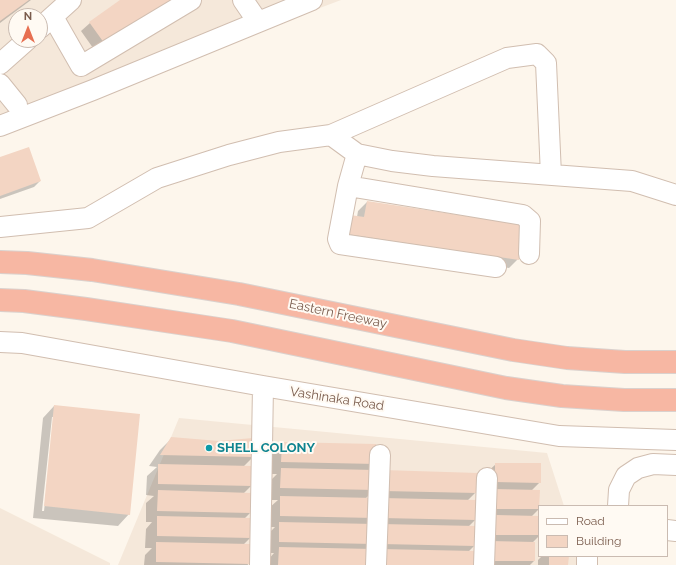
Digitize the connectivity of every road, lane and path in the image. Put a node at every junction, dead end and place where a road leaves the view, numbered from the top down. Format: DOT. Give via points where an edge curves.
graph roads {
  1 [pos="71,0"];
  2 [pos="191,0"];
  3 [pos="243,0"];
  4 [pos="312,0"];
  5 [pos="48,20"];
  6 [pos="258,22"];
  7 [pos="48,25"];
  8 [pos="18,48"];
  9 [pos="0,64"];
  10 [pos="81,66"];
  11 [pos="0,84"];
  12 [pos="93,90"];
  13 [pos="17,105"];
  14 [pos="0,126"];
  15 [pos="331,135"];
  16 [pos="357,154"];
  17 [pos="551,175"];
  18 [pos="348,186"];
  19 [pos="676,195"];
  20 [pos="0,227"];
  21 [pos="529,254"];
  22 [pos="0,262"];
  23 [pos="496,267"];
  24 [pos="0,300"];
  25 [pos="0,342"];
  26 [pos="676,362"];
  27 [pos="263,386"];
  28 [pos="676,400"];
  29 [pos="676,440"];
  30 [pos="380,455"];
  31 [pos="676,465"];
  32 [pos="486,478"];
  33 [pos="618,505"];
  34 [pos="260,565"];
  35 [pos="376,565"];
  36 [pos="484,565"];
  1 -- 5 [label="street"];
  2 -- 10 [label="street"];
  3 -- 6 [label="street"];
  4 -- 6 [label="street"];
  6 -- 12 [label="street"];
  7 -- 10 [label="street"];
  8 -- 9 [label="street"];
  10 -- 12 [label="street"];
  11 -- 13 [label="street"];
  12 -- 14 [label="street"];
  15 -- 16 [label="street"];
  15 -- 17 [label="street" via="507,58 537,54 546,63"];
  15 -- 20 [label="street" via="279,142 157,178 88,218"];
  16 -- 17 [label="street" via="432,166"];
  16 -- 18 [label="street"];
  17 -- 19 [label="street" via="632,181"];
  18 -- 21 [label="street" via="523,215 530,221"];
  18 -- 23 [label="street" via="338,239 343,246"];
  22 -- 26 [label="highway, Eastern Freeway" via="92,270 239,294 513,350 567,358"];
  24 -- 28 [label="highway" via="86,308 232,331 506,388 562,396"];
  25 -- 27 [label="street, Vashinaka Road" via="22,343"];
  27 -- 29 [label="street, Vashinaka Road" via="559,436"];
  27 -- 34 [label="street"];
  30 -- 35 [label="street"];
  31 -- 33 [label="street" via="653,464 638,468 626,476 619,490"];
  32 -- 36 [label="street"];
}
